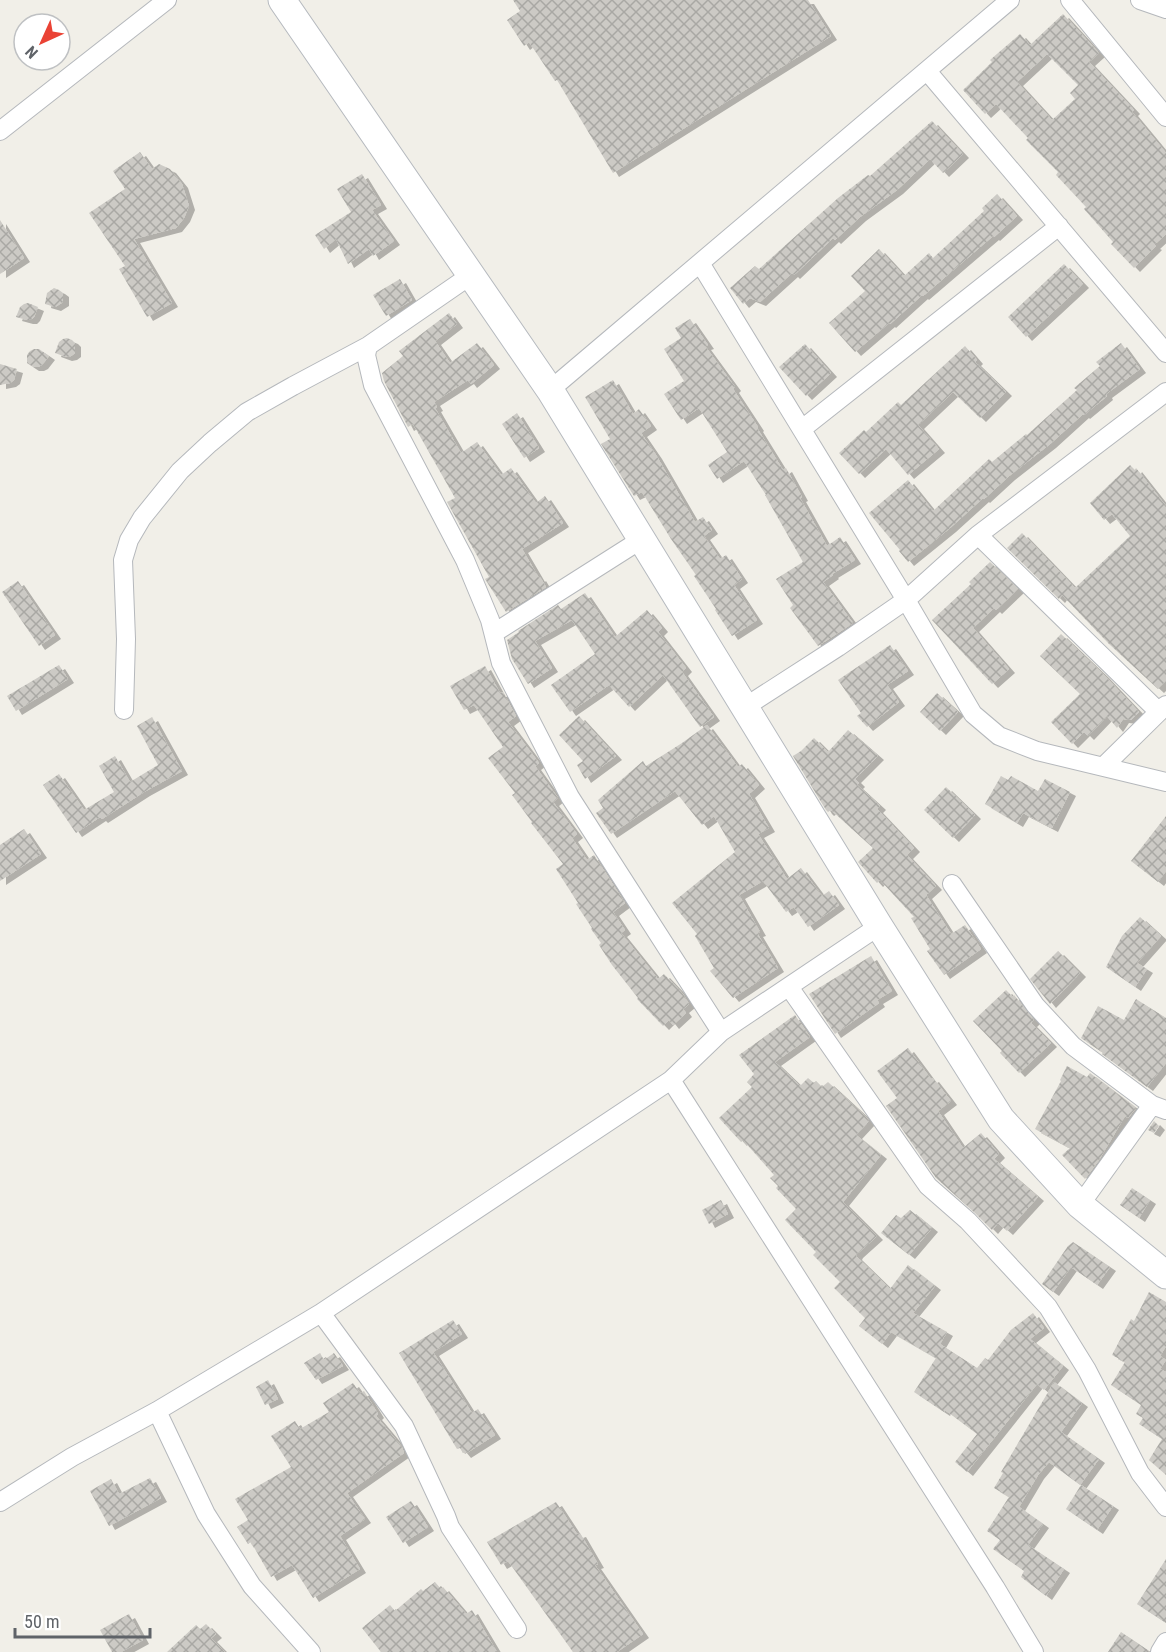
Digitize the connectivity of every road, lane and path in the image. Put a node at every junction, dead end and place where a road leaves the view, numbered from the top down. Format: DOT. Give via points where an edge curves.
graph roads {
  1 [pos="167,0"];
  2 [pos="282,0"];
  3 [pos="1011,0"];
  4 [pos="1070,0"];
  5 [pos="1140,0"];
  6 [pos="1166,9"];
  7 [pos="927,71"];
  8 [pos="1166,117"];
  9 [pos="0,131"];
  10 [pos="1059,226"];
  11 [pos="700,263"];
  12 [pos="471,275"];
  13 [pos="368,346"];
  14 [pos="1166,353"];
  15 [pos="550,390"];
  16 [pos="1166,392"];
  17 [pos="802,429"];
  18 [pos="978,535"];
  19 [pos="642,539"];
  20 [pos="906,600"];
  21 [pos="494,633"];
  22 [pos="745,707"];
  23 [pos="1162,708"];
  24 [pos="124,710"];
  25 [pos="1102,766"];
  26 [pos="1166,782"];
  27 [pos="952,884"];
  28 [pos="879,926"];
  29 [pos="789,987"];
  30 [pos="721,1032"];
  31 [pos="671,1080"];
  32 [pos="1159,1108"];
  33 [pos="1080,1205"];
  34 [pos="1166,1275"];
  35 [pos="321,1313"];
  36 [pos="157,1411"];
  37 [pos="0,1502"];
  38 [pos="1166,1507"];
  39 [pos="517,1629"];
  40 [pos="1166,1642"];
  41 [pos="311,1652"];
  42 [pos="1034,1652"];
  43 [pos="1160,1652"];
  1 -- 9 [label="street"];
  2 -- 12 [label="street"];
  3 -- 7 [label="street"];
  4 -- 8 [label="street"];
  5 -- 6 [label="street"];
  7 -- 10 [label="street"];
  7 -- 11 [label="street"];
  10 -- 14 [label="street"];
  10 -- 17 [label="street"];
  11 -- 15 [label="street"];
  11 -- 17 [label="street"];
  12 -- 13 [label="street"];
  12 -- 15 [label="street"];
  13 -- 21 [label="street" via="366,355 373,386 465,560"];
  13 -- 24 [label="street" via="247,412 180,471 142,518 123,560"];
  15 -- 19 [label="street"];
  16 -- 18 [label="street"];
  17 -- 20 [label="street"];
  18 -- 20 [label="street"];
  18 -- 23 [label="street"];
  19 -- 21 [label="street"];
  19 -- 22 [label="street"];
  20 -- 22 [label="street"];
  20 -- 25 [label="street" via="973,714 999,736 1037,751"];
  21 -- 30 [label="street" via="501,663 570,797"];
  22 -- 28 [label="street"];
  23 -- 25 [label="street"];
  25 -- 26 [label="street"];
  27 -- 32 [label="street" via="1035,1005 1074,1046"];
  28 -- 29 [label="street"];
  28 -- 33 [label="street" via="1001,1119"];
  29 -- 30 [label="street"];
  29 -- 38 [label="street" via="928,1186 968,1221 1048,1307 1087,1370 1140,1473"];
  30 -- 31 [label="street"];
  31 -- 35 [label="street"];
  31 -- 42 [label="street"];
  32 -- 33 [label="street"];
  33 -- 34 [label="street"];
  35 -- 36 [label="street"];
  35 -- 39 [label="street" via="404,1426 450,1527"];
  36 -- 37 [label="street"];
  36 -- 41 [label="street" via="206,1514 252,1586"];
  40 -- 43 [label="street"];
}
